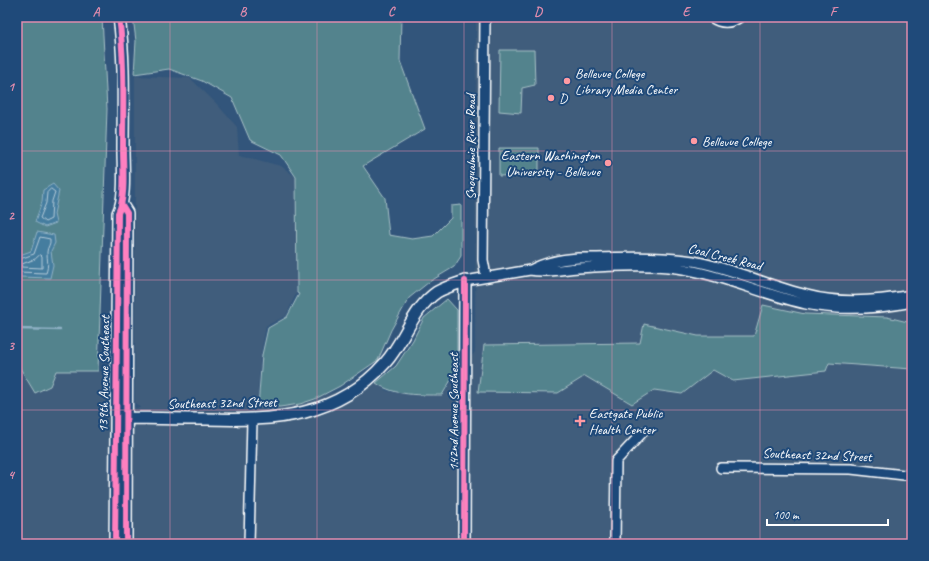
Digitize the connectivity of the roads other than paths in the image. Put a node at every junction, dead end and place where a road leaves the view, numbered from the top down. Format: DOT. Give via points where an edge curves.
graph roads {
  1 [pos="119,17"];
  2 [pos="485,17"];
  3 [pos="711,17"];
  4 [pos="740,17"];
  5 [pos="530,270"];
  6 [pos="486,276"];
  7 [pos="465,281"];
  8 [pos="912,296"];
  9 [pos="912,302"];
  10 [pos="120,418"];
  11 [pos="252,420"];
  12 [pos="643,432"];
  13 [pos="721,468"];
  14 [pos="912,474"];
  15 [pos="115,544"];
  16 [pos="126,544"];
  17 [pos="249,544"];
  18 [pos="464,544"];
  19 [pos="615,544"];
  1 -- 10 [label="street, 139th Avenue Southeast" via="124,67 122,206 127,213"];
  2 -- 6 [label="street, Snoqualmie River Road" via="483,260"];
  3 -- 4 [label="street" via="723,23"];
  5 -- 6 [label="street, Coal Creek Road"];
  5 -- 8 [label="street, Coal Creek Road" via="578,258 664,259 701,263 808,296 855,300"];
  5 -- 9 [label="street, Coal Creek Road" via="539,272 579,268 660,266 708,274 806,304 874,308"];
  6 -- 7 [label="street, Coal Creek Road"];
  7 -- 11 [label="street, Southeast 32nd Street" via="445,288 429,298 386,363 361,386 335,402 303,413"];
  7 -- 18 [label="street, 142nd Avenue Southeast"];
  10 -- 11 [label="street, Southeast 32nd Street"];
  10 -- 15 [label="street, 139th Avenue Southeast"];
  10 -- 16 [label="street, 139th Avenue Southeast"];
  11 -- 17 [label="street"];
  12 -- 19 [label="street" via="616,461"];
  13 -- 14 [label="street, Southeast 32nd Street" via="851,469"];
}
